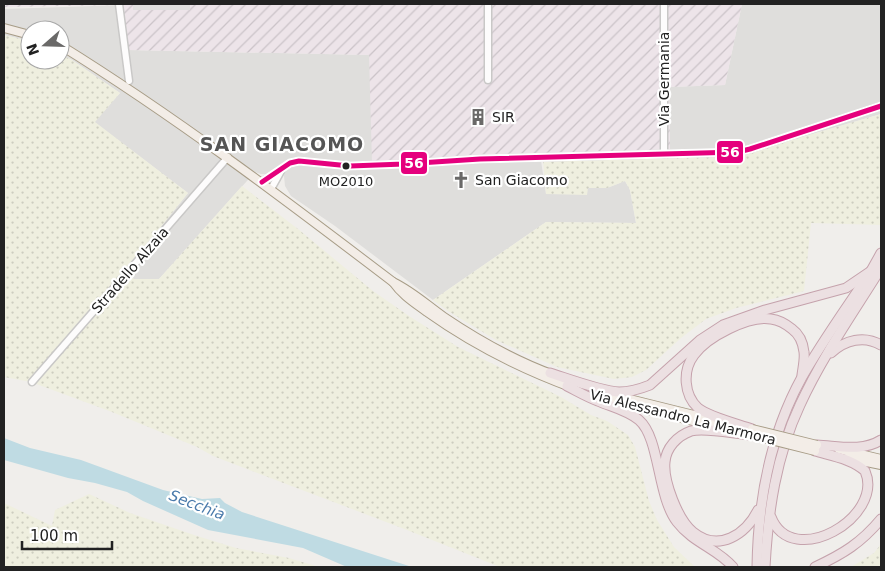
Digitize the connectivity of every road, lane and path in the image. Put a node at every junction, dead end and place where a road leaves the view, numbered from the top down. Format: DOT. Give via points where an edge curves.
graph roads {
  1 [pos="119,4"];
  2 [pos="488,4"];
  3 [pos="664,4"];
  4 [pos="4,28"];
  5 [pos="20,32"];
  6 [pos="70,51"];
  7 [pos="488,80"];
  8 [pos="129,81"];
  9 [pos="881,106"];
  10 [pos="664,154"];
  11 [pos="228,157"];
  12 [pos="283,168"];
  13 [pos="262,182"];
  14 [pos="270,188"];
  15 [pos="881,253"];
  16 [pos="881,268"];
  17 [pos="871,271"];
  18 [pos="393,282"];
  19 [pos="881,345"];
  20 [pos="822,362"];
  21 [pos="550,373"];
  22 [pos="802,378"];
  23 [pos="32,382"];
  24 [pos="567,386"];
  25 [pos="752,432"];
  26 [pos="881,440"];
  27 [pos="816,448"];
  28 [pos="881,459"];
  29 [pos="881,465"];
  30 [pos="878,494"];
  31 [pos="761,505"];
  32 [pos="770,510"];
  33 [pos="878,515"];
  34 [pos="784,544"];
  35 [pos="816,557"];
  36 [pos="734,567"];
  37 [pos="757,567"];
  38 [pos="765,567"];
  39 [pos="815,567"];
  1 -- 8 [label="street"];
  2 -- 7 [label="street"];
  3 -- 10 [label="street, Via Germania"];
  4 -- 5 [label="main road"];
  6 -- 11 [label="main road, Via Alessandro La Marmora"];
  9 -- 10 [label="street" via="744,151"];
  10 -- 12 [label="street" via="350,166 299,161"];
  11 -- 13 [label="main road, Via Alessandro La Marmora"];
  11 -- 23 [label="street, Stradello Alzaia"];
  12 -- 13 [label="street"];
  12 -- 14 [label="street"];
  13 -- 14 [label="main road, Via Alessandro La Marmora"];
  14 -- 18 [label="main road, Via Alessandro La Marmora"];
  15 -- 17 [label="highway"];
  16 -- 20 [label="highway"];
  17 -- 21 [label="highway" via="846,288 723,325 700,340 650,385 642,388 617,392"];
  17 -- 22 [label="highway"];
  18 -- 21 [label="main road, Via Alessandro La Marmora" via="477,337"];
  18 -- 24 [label="main road, Via Alessandro La Marmora" via="400,292 474,343"];
  19 -- 20 [label="highway" via="866,340 852,341"];
  20 -- 32 [label="highway" via="792,424 775,478"];
  21 -- 25 [label="main road, Via Alessandro La Marmora" via="618,397"];
  22 -- 25 [label="highway" via="802,342 796,332 778,320 760,318 739,325 710,340 694,355 686,382 692,401 707,413"];
  22 -- 31 [label="highway" via="771,455"];
  24 -- 25 [label="main road, Via Alessandro La Marmora" via="618,403"];
  24 -- 36 [label="highway" via="640,420 650,435 662,486 677,522 694,540"];
  25 -- 27 [label="main road, Via Alessandro La Marmora, bridge"];
  25 -- 31 [label="highway" via="701,429 681,435 668,450 666,477 685,523 704,538 726,540 736,536 752,522"];
  26 -- 27 [label="highway" via="860,448"];
  27 -- 28 [label="main road, Via Alessandro La Marmora"];
  27 -- 29 [label="main road, Via Alessandro La Marmora"];
  27 -- 30 [label="highway" via="860,466 872,479"];
  31 -- 37 [label="highway"];
  32 -- 34 [label="highway" via="775,532"];
  32 -- 38 [label="highway"];
  33 -- 35 [label="highway" via="853,539 832,552"];
  33 -- 39 [label="highway" via="857,545"];
}
